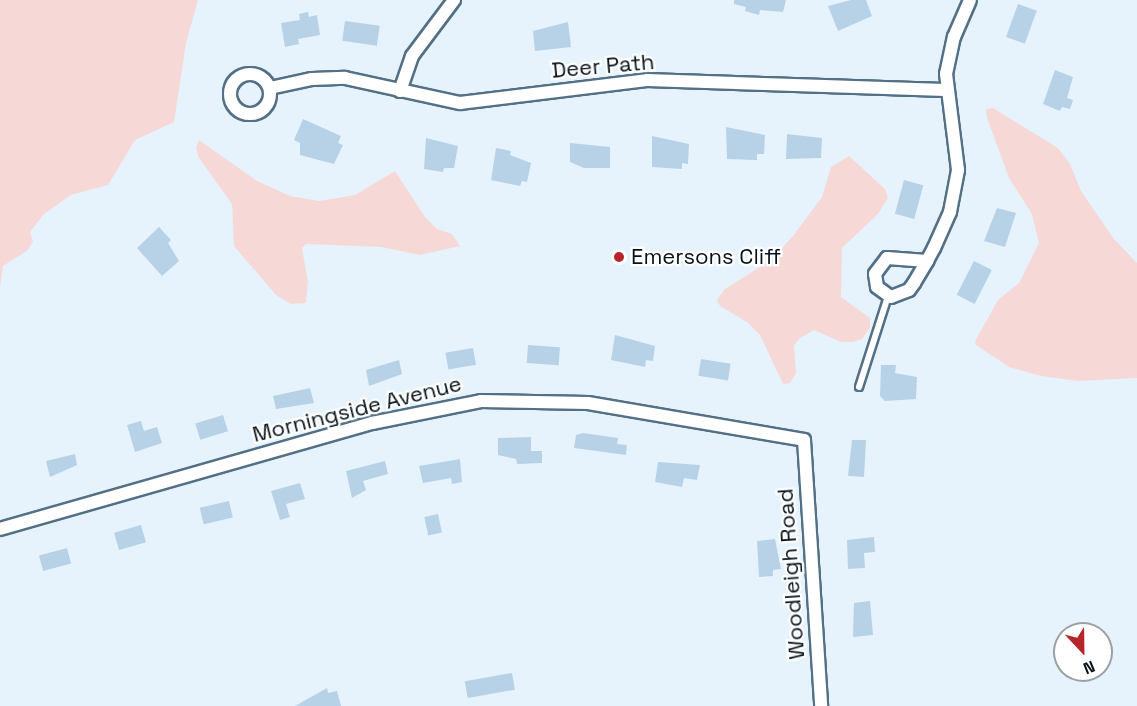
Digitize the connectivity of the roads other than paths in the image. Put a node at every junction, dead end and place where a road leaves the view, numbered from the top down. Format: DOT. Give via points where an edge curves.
graph roads {
  1 [pos="454,0"];
  2 [pos="970,0"];
  3 [pos="270,88"];
  4 [pos="945,90"];
  5 [pos="400,91"];
  6 [pos="927,261"];
  7 [pos="888,296"];
  8 [pos="859,387"];
  9 [pos="804,440"];
  10 [pos="0,529"];
  11 [pos="822,706"];
  1 -- 5 [label="street" via="412,56"];
  2 -- 4 [label="street" via="949,55"];
  3 -- 5 [label="street, Deer Path" via="345,78"];
  4 -- 5 [label="street, Deer Path" via="647,80 460,103"];
  4 -- 6 [label="street" via="957,155 957,185 944,229"];
  6 -- 7 [label="street" via="905,294"];
  6 -- 7 [label="street" via="894,256 881,262 874,280"];
  7 -- 8 [label="lane"];
  9 -- 10 [label="street, Morningside Avenue" via="588,403 481,401 372,423"];
  9 -- 11 [label="street, Woodleigh Road"];
}
